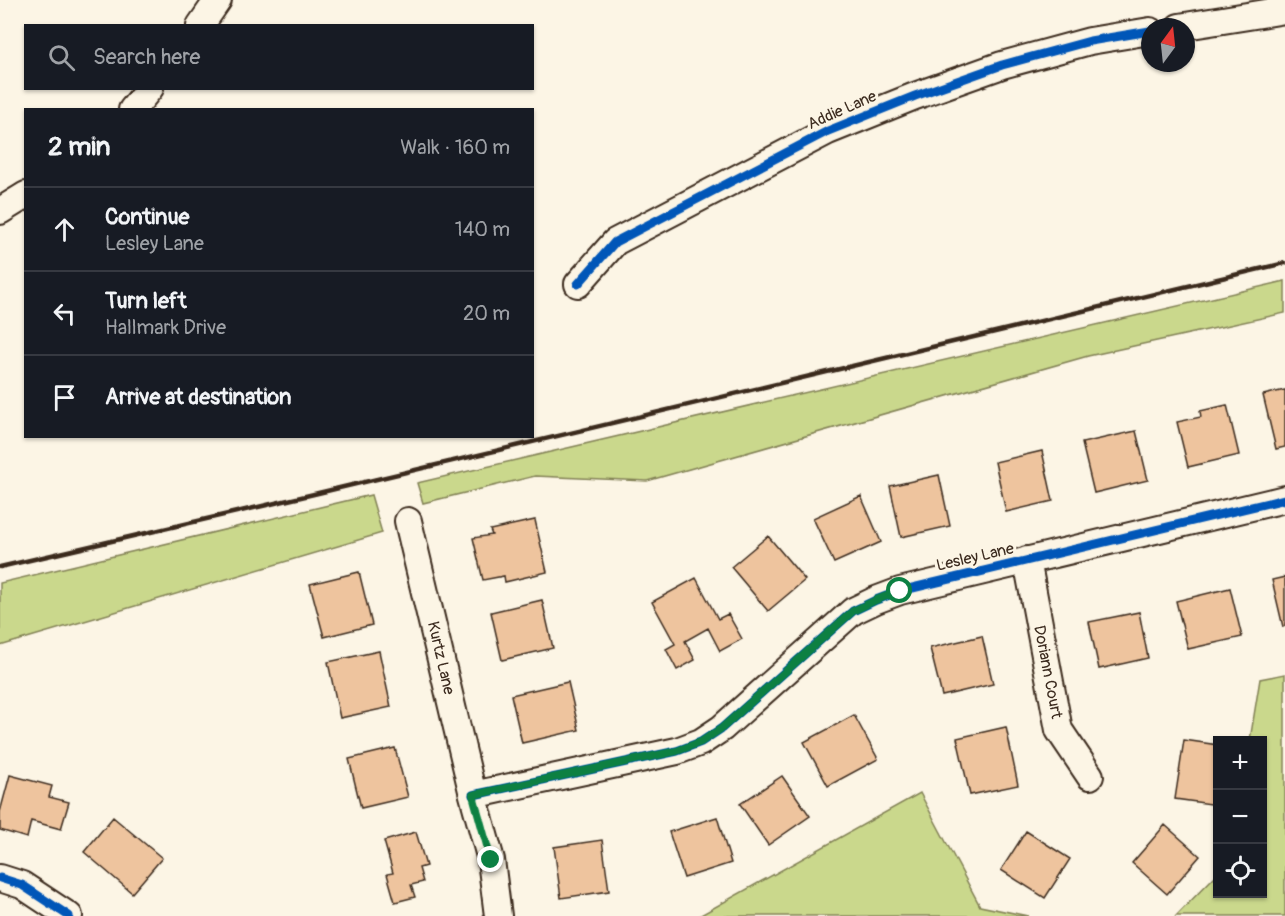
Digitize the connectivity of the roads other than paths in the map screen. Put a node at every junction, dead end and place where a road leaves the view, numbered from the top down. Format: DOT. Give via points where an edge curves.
graph roads {
  1 [pos="218,0"];
  2 [pos="1285,10"];
  3 [pos="201,24"];
  4 [pos="1195,24"];
  5 [pos="1141,32"];
  6 [pos="148,90"];
  7 [pos="134,108"];
  8 [pos="24,196"];
  9 [pos="0,211"];
  10 [pos="579,284"];
  11 [pos="1285,499"];
  12 [pos="408,521"];
  13 [pos="1027,560"];
  14 [pos="1090,776"];
  15 [pos="473,795"];
  16 [pos="0,878"];
  17 [pos="69,916"];
  18 [pos="498,916"];
  1 -- 3 [label="street"];
  2 -- 4 [label="street"];
  5 -- 10 [label="street, Addie Lane" via="1090,41 1002,65 828,131 615,242"];
  6 -- 7 [label="street"];
  8 -- 9 [label="street"];
  11 -- 13 [label="street, Lesley Lane"];
  12 -- 15 [label="street, Kurtz Lane"];
  13 -- 14 [label="street, Doriann Court" via="1059,730"];
  13 -- 15 [label="street, Lesley Lane" via="900,591 853,611 722,728 701,742 677,751"];
  15 -- 18 [label="street, Kurtz Lane" via="491,860"];
  16 -- 17 [label="street" via="22,885"];
}
